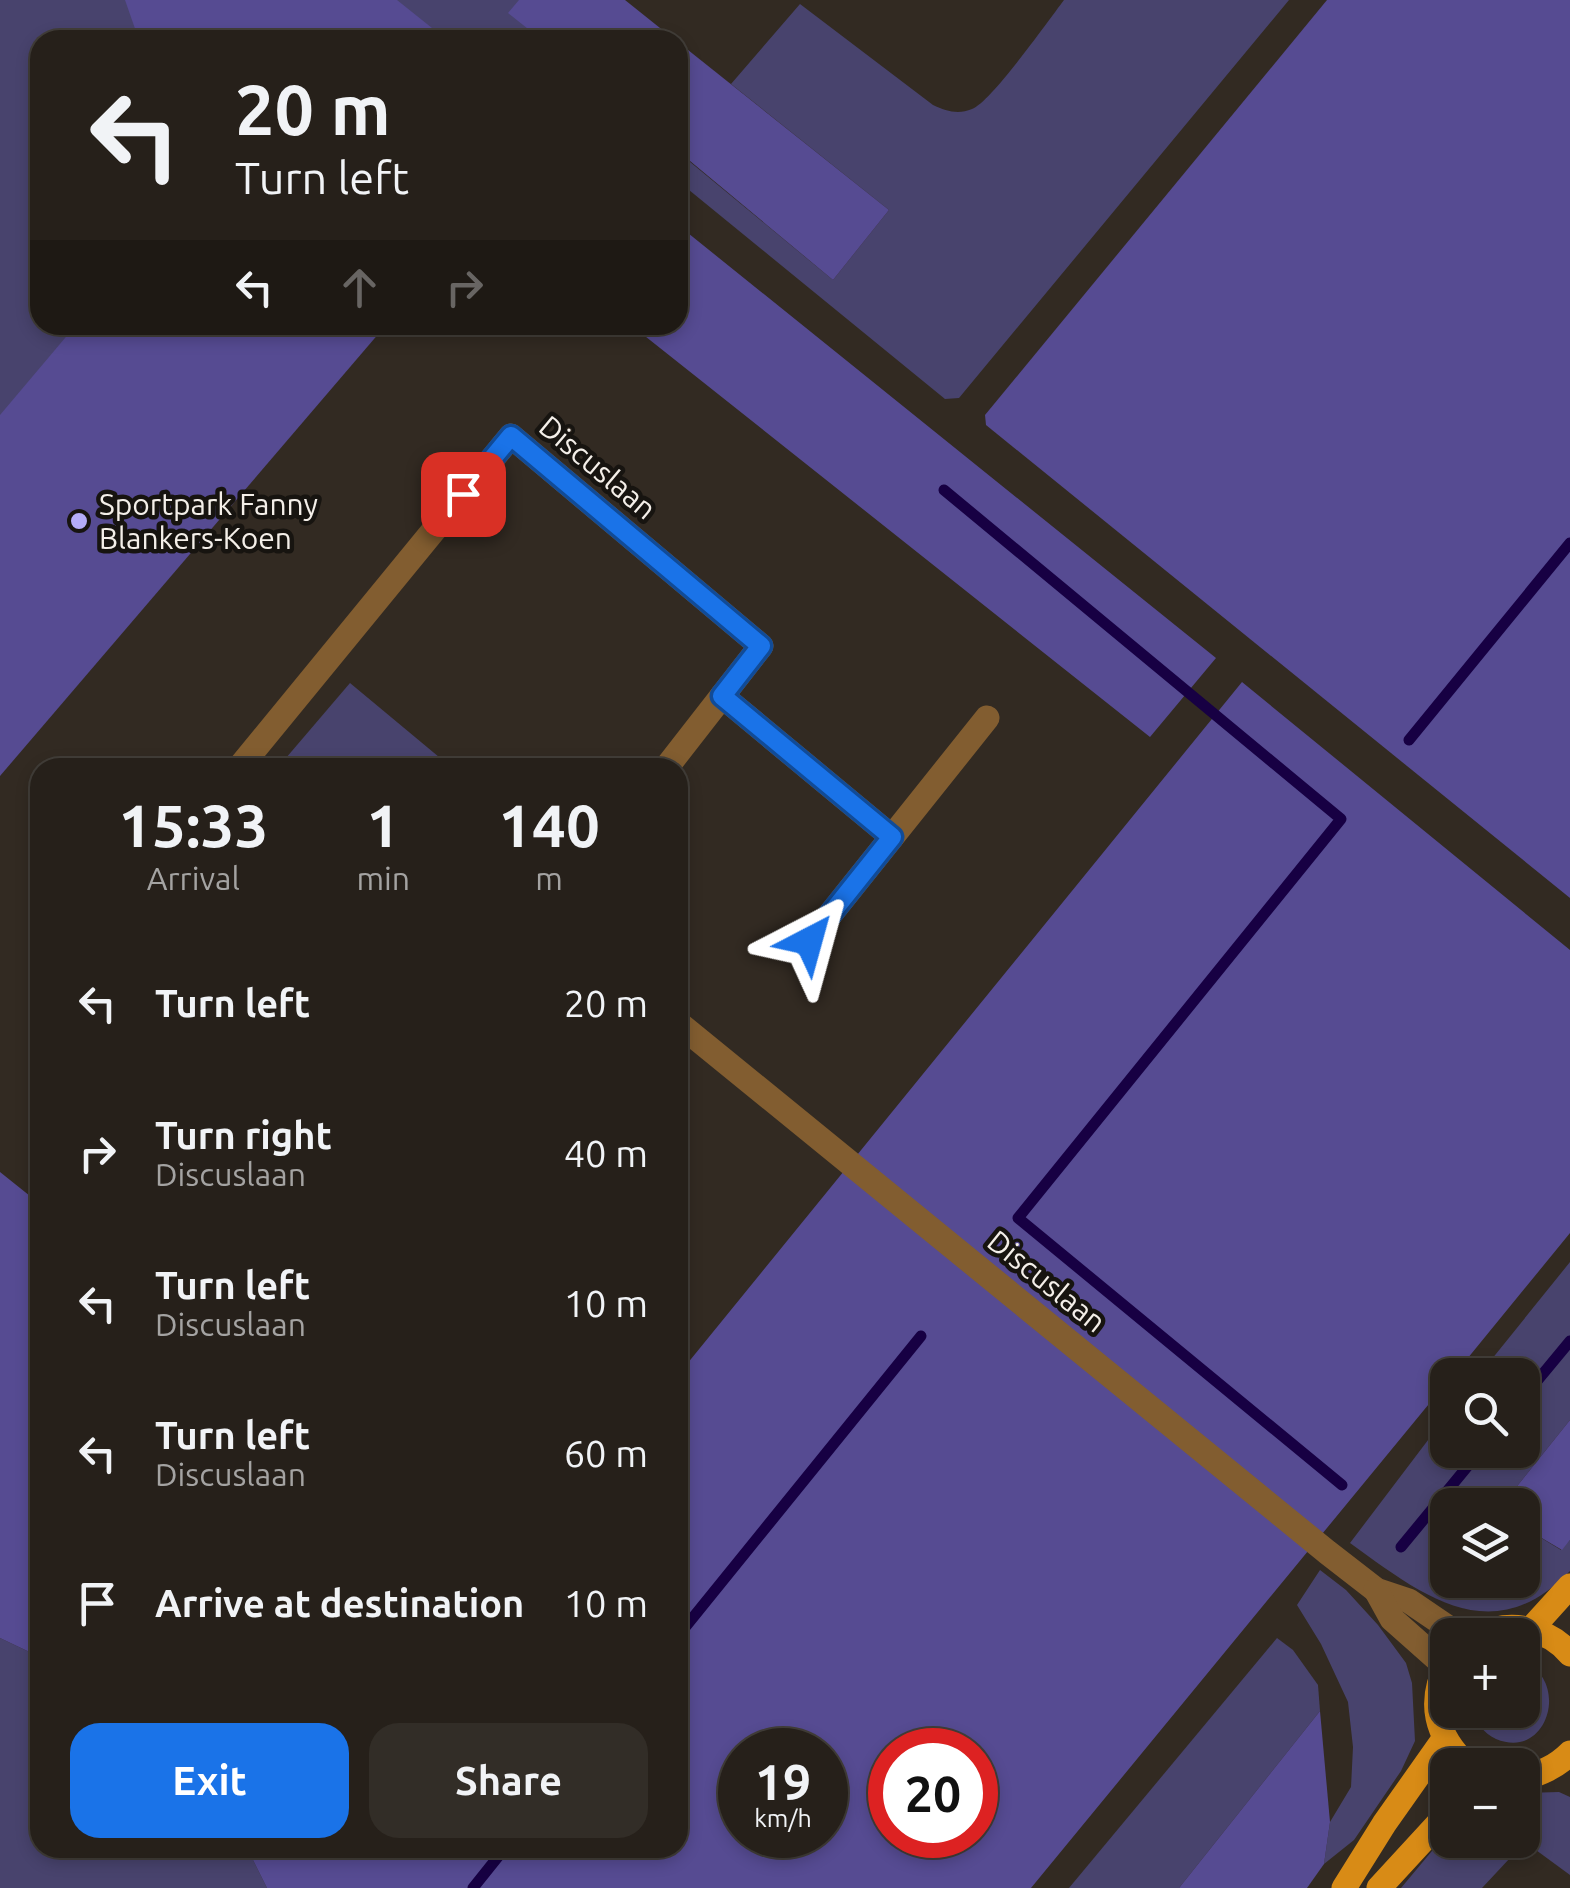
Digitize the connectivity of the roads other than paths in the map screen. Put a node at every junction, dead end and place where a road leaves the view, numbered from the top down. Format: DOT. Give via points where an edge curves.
graph roads {
  1 [pos="722,696"];
  2 [pos="987,718"];
  3 [pos="247,758"];
  4 [pos="674,758"];
  5 [pos="892,837"];
  6 [pos="809,941"];
  7 [pos="688,1031"];
  8 [pos="1570,1586"];
  9 [pos="1376,1590"];
  10 [pos="1434,1618"];
  11 [pos="1540,1619"];
  12 [pos="1540,1632"];
  13 [pos="1430,1651"];
  14 [pos="1570,1654"];
  15 [pos="1441,1728"];
  16 [pos="1444,1739"];
  17 [pos="1451,1748"];
  18 [pos="1566,1764"];
  19 [pos="1540,1774"];
  20 [pos="1430,1833"];
  21 [pos="1344,1888"];
  22 [pos="1379,1888"];
  1 -- 3 [label="street, Discuslaan" via="761,646 511,436"];
  1 -- 4 [label="street, Discuslaan"];
  1 -- 5 [label="street"];
  2 -- 5 [label="street"];
  5 -- 6 [label="street"];
  7 -- 9 [label="street, Discuslaan"];
  8 -- 11 [label="main road"];
  9 -- 10 [label="street, Discuslaan"];
  9 -- 13 [label="street, Discuslaan" via="1392,1618"];
  12 -- 14 [label="main road"];
  15 -- 16 [label="main road"];
  16 -- 17 [label="main road"];
  16 -- 21 [label="main road"];
  18 -- 19 [label="main road"];
  20 -- 22 [label="main road"];
}
